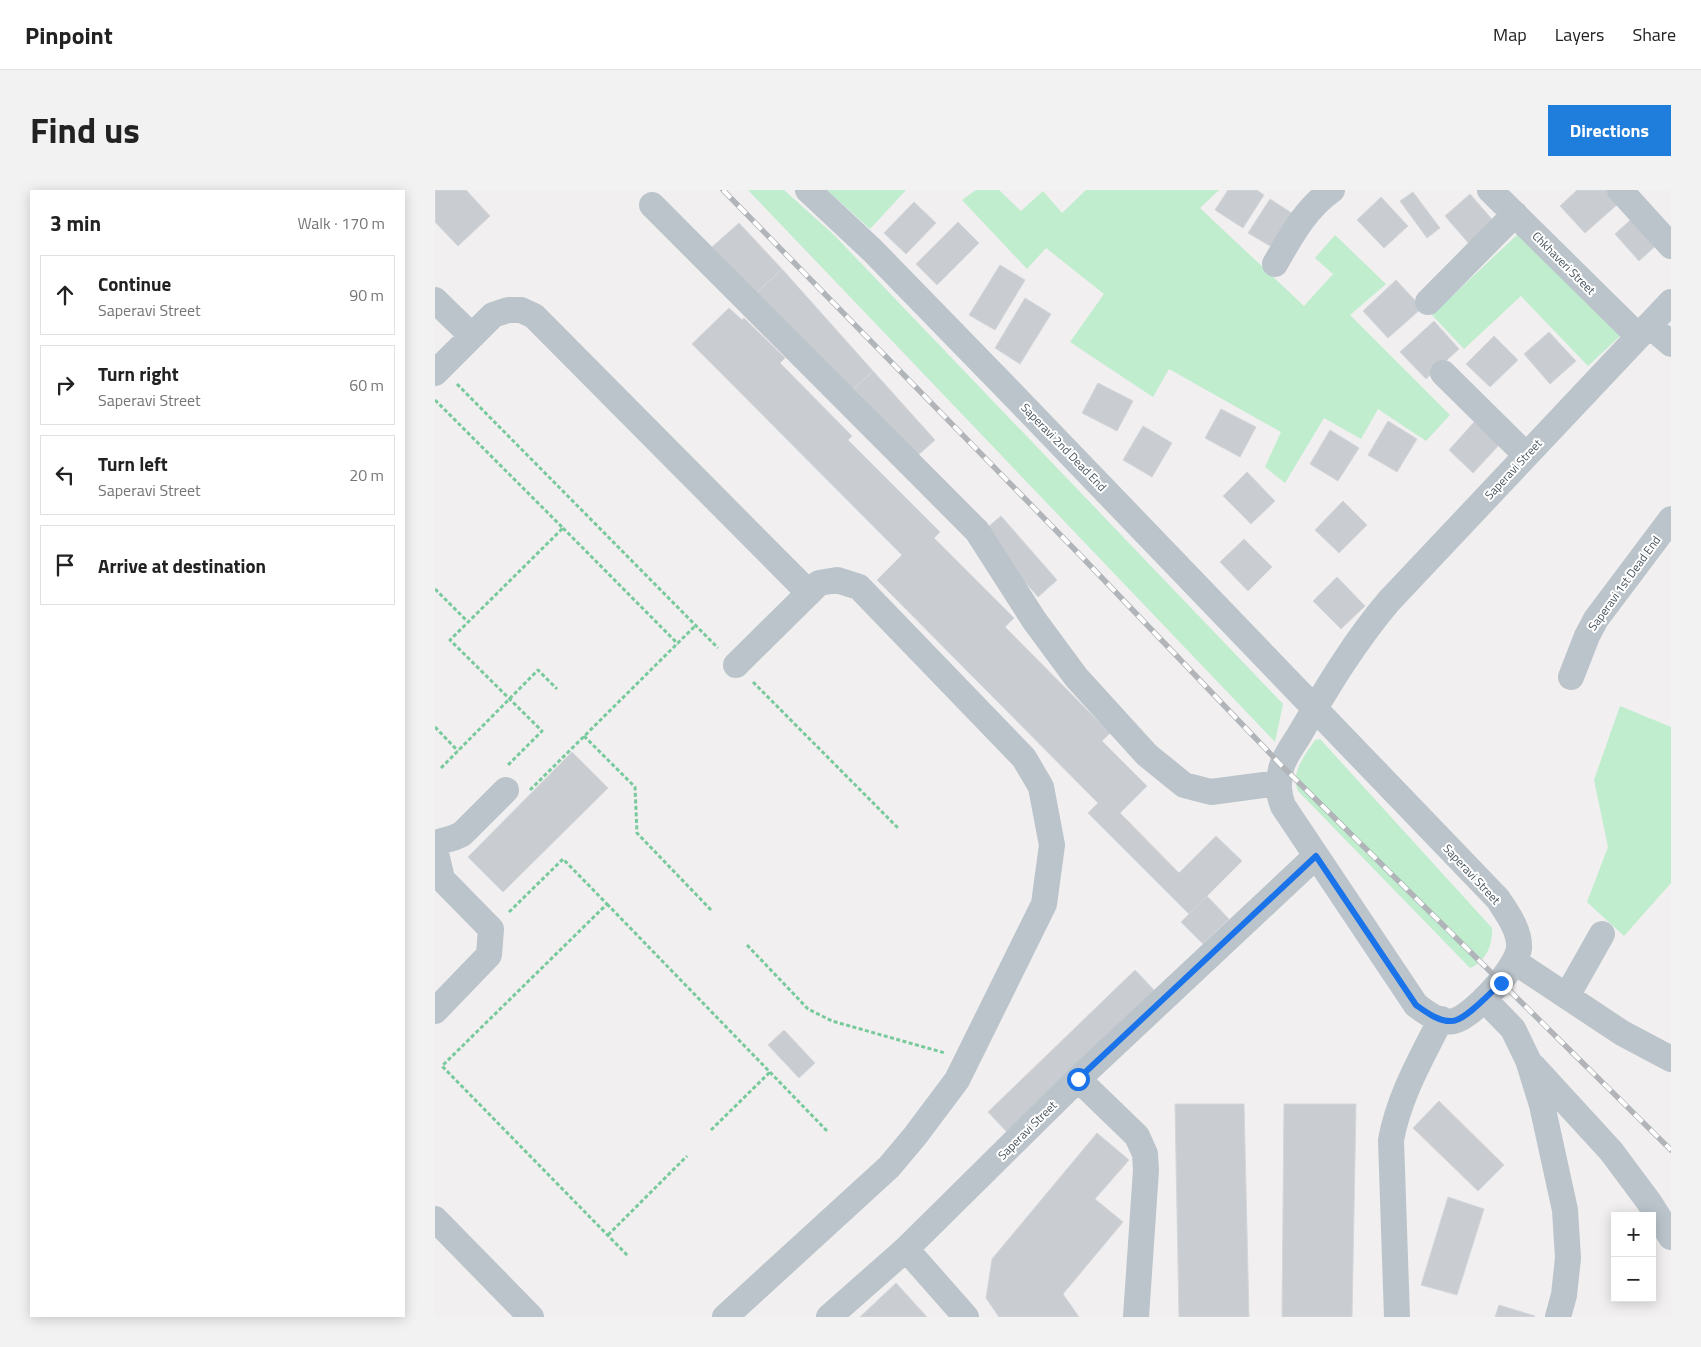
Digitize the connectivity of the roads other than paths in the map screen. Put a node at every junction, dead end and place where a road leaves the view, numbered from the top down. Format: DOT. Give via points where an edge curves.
graph roads {
  1 [pos="808,190"];
  2 [pos="1332,190"];
  3 [pos="1491,190"];
  4 [pos="1620,190"];
  5 [pos="652,205"];
  6 [pos="1515,214"];
  7 [pos="1671,246"];
  8 [pos="1275,264"];
  9 [pos="435,300"];
  10 [pos="1428,302"];
  11 [pos="1671,302"];
  12 [pos="1644,331"];
  13 [pos="472,336"];
  14 [pos="1671,344"];
  15 [pos="438,370"];
  16 [pos="1443,373"];
  17 [pos="1526,455"];
  18 [pos="1671,519"];
  19 [pos="809,593"];
  20 [pos="736,665"];
  21 [pos="1571,677"];
  22 [pos="1315,708"];
  23 [pos="1278,783"];
  24 [pos="506,790"];
  25 [pos="435,843"];
  26 [pos="435,849"];
  27 [pos="1316,856"];
  28 [pos="1602,934"];
  29 [pos="1515,962"];
  30 [pos="1567,996"];
  31 [pos="1484,999"];
  32 [pos="435,1011"];
  33 [pos="1441,1019"];
  34 [pos="1671,1059"];
  35 [pos="1528,1060"];
  36 [pos="1078,1079"];
  37 [pos="435,1219"];
  38 [pos="1671,1237"];
  39 [pos="907,1249"];
  40 [pos="531,1317"];
  41 [pos="725,1317"];
  42 [pos="829,1317"];
  43 [pos="966,1317"];
  44 [pos="1136,1317"];
  45 [pos="1397,1317"];
  46 [pos="1558,1317"];
  1 -- 22 [label="street, Saperavi 2nd Dead End" via="879,257"];
  2 -- 8 [label="street" via="1310,209"];
  3 -- 6 [label="street, Chkhaveri Street"];
  4 -- 7 [label="street"];
  5 -- 23 [label="street" via="977,531 1034,620 1076,676 1147,755 1185,785 1211,792"];
  6 -- 10 [label="street"];
  6 -- 12 [label="street, Chkhaveri Street"];
  9 -- 13 [label="street"];
  11 -- 12 [label="street, Saperavi Street"];
  12 -- 14 [label="street"];
  12 -- 17 [label="street, Saperavi Street"];
  13 -- 15 [label="street"];
  13 -- 19 [label="street" via="493,315 508,310 521,310 534,316"];
  16 -- 17 [label="street"];
  17 -- 22 [label="street, Saperavi Street" via="1384,606 1340,666"];
  18 -- 21 [label="street, Saperavi 1st Dead End" via="1596,619"];
  19 -- 20 [label="street"];
  19 -- 41 [label="street" via="819,583 837,580 859,587 1024,758 1041,787 1052,845 1044,904 957,1080 889,1166"];
  22 -- 23 [label="street" via="1282,766"];
  22 -- 29 [label="street, Saperavi Street" via="1498,899 1511,917 1517,934 1519,947"];
  23 -- 27 [label="street" via="1283,806"];
  24 -- 25 [label="street" via="462,834"];
  26 -- 32 [label="street" via="442,879 491,929 489,955"];
  27 -- 33 [label="street" via="1416,1005"];
  27 -- 36 [label="street, Saperavi Street"];
  28 -- 30 [label="street"];
  29 -- 30 [label="street"];
  29 -- 31 [label="street, Saperavi Street" via="1501,983"];
  30 -- 34 [label="street" via="1623,1033"];
  31 -- 33 [label="street, Saperavi Street" via="1453,1022"];
  31 -- 35 [label="street" via="1513,1030"];
  33 -- 45 [label="street" via="1404,1092 1391,1140"];
  35 -- 38 [label="street" via="1611,1151"];
  35 -- 46 [label="street" via="1542,1105 1565,1210 1568,1258"];
  36 -- 39 [label="street, Saperavi Street"];
  36 -- 44 [label="street" via="1137,1136 1145,1154"];
  37 -- 40 [label="street"];
  39 -- 42 [label="street, Saperavi Street"];
  39 -- 43 [label="street"];
}
